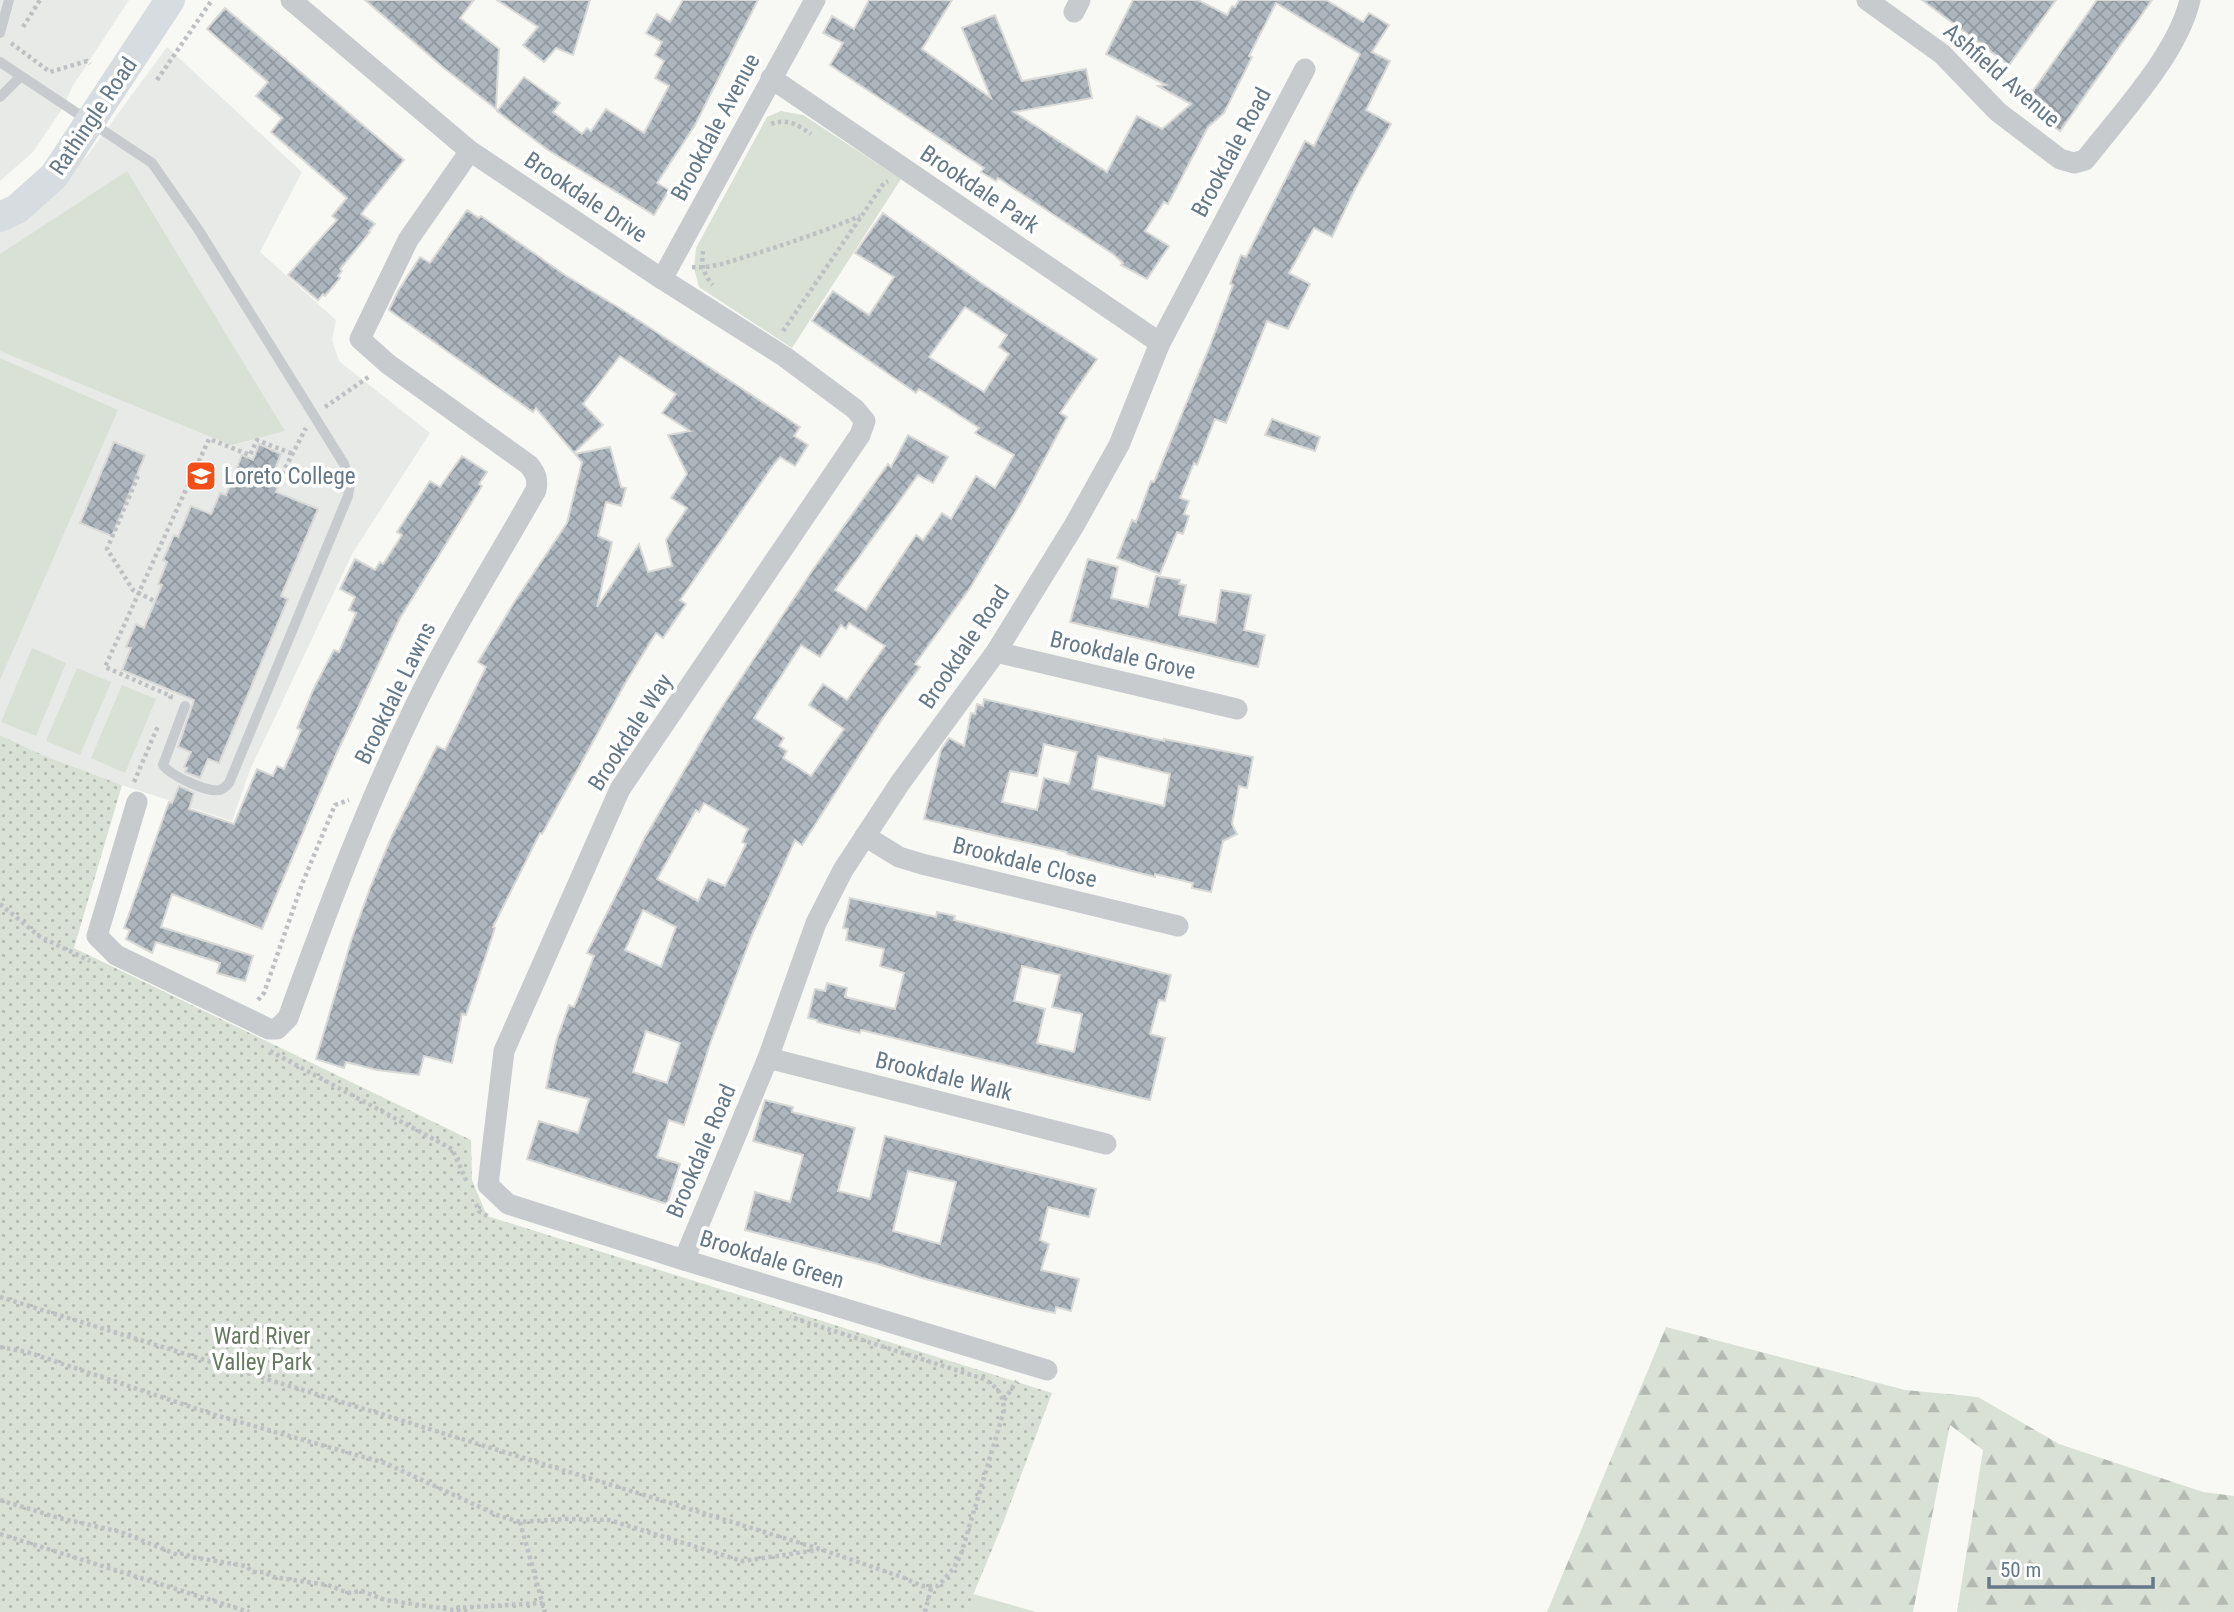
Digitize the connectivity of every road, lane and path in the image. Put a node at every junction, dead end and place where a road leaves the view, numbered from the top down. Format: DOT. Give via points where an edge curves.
graph roads {
  1 [pos="9,0"];
  2 [pos="40,0"];
  3 [pos="170,0"];
  4 [pos="212,0"];
  5 [pos="290,0"];
  6 [pos="815,0"];
  7 [pos="1867,0"];
  8 [pos="2190,0"];
  9 [pos="23,27"];
  10 [pos="3,36"];
  11 [pos="0,62"];
  12 [pos="90,64"];
  13 [pos="1305,69"];
  14 [pos="20,77"];
  15 [pos="771,78"];
  16 [pos="158,80"];
  17 [pos="0,97"];
  18 [pos="90,124"];
  19 [pos="768,125"];
  20 [pos="818,139"];
  21 [pos="470,151"];
  22 [pos="907,171"];
  23 [pos="873,176"];
  24 [pos="884,183"];
  25 [pos="861,216"];
  26 [pos="0,217"];
  27 [pos="707,243"];
  28 [pos="703,268"];
  29 [pos="666,272"];
  30 [pos="719,290"];
  31 [pos="772,326"];
  32 [pos="1160,344"];
  33 [pos="865,421"];
  34 [pos="293,454"];
  35 [pos="138,476"];
  36 [pos="138,593"];
  37 [pos="162,605"];
  38 [pos="996,652"];
  39 [pos="185,706"];
  40 [pos="166,709"];
  41 [pos="1237,709"];
  42 [pos="160,722"];
  43 [pos="134,794"];
  44 [pos="353,799"];
  45 [pos="865,836"];
  46 [pos="1178,926"];
  47 [pos="250,1001"];
  48 [pos="768,1058"];
  49 [pos="1106,1144"];
  50 [pos="482,1193"];
  51 [pos="498,1223"];
  52 [pos="684,1260"];
  53 [pos="0,1297"];
  54 [pos="787,1316"];
  55 [pos="0,1347"];
  56 [pos="1047,1370"];
  57 [pos="0,1500"];
  58 [pos="520,1522"];
  59 [pos="0,1534"];
  60 [pos="823,1550"];
  61 [pos="931,1588"];
  62 [pos="543,1603"];
  63 [pos="449,1608"];
  64 [pos="249,1612"];
  65 [pos="468,1612"];
  66 [pos="545,1612"];
  67 [pos="925,1612"];
  1 -- 10 [label="lane"];
  2 -- 9 [label="path"];
  3 -- 18 [label="street, Rathingle Road"];
  4 -- 16 [label="path"];
  5 -- 21 [label="street, Brookdale Drive"];
  6 -- 15 [label="street, Brookdale Avenue"];
  7 -- 8 [label="street, Ashfield Avenue" via="1942,54 1998,112 2060,159 2074,163 2085,160 2171,48"];
  10 -- 12 [label="path" via="50,72 87,61"];
  11 -- 14 [label="lane"];
  13 -- 32 [label="street, Brookdale Road"];
  14 -- 17 [label="lane"];
  14 -- 18 [label="lane"];
  15 -- 22 [label="street, Brookdale Park"];
  15 -- 29 [label="street, Brookdale Avenue"];
  18 -- 26 [label="street, Rathingle Road" via="54,176 17,209"];
  18 -- 39 [label="lane" via="160,172 344,464 349,483 348,496 229,783 218,790 171,774 163,765"];
  19 -- 20 [label="path" via="780,120 797,124"];
  21 -- 29 [label="street, Brookdale Drive"];
  21 -- 43 [label="street, Brookdale Lawns" via="408,240 360,340 529,465 536,473 536,490 414,707 335,888 288,1018 277,1029 116,955 97,936"];
  22 -- 24 [label="path"];
  22 -- 32 [label="street, Brookdale Park"];
  23 -- 24 [label="path"];
  24 -- 25 [label="path"];
  25 -- 28 [label="path" via="798,241"];
  25 -- 31 [label="path" via="782,333"];
  27 -- 28 [label="path"];
  28 -- 29 [label="path"];
  28 -- 30 [label="path"];
  29 -- 33 [label="street, Brookdale Drive" via="855,409"];
  32 -- 38 [label="street, Brookdale Road" via="1119,445"];
  33 -- 50 [label="street, Brookdale Way" via="860,435 620,789 504,1051"];
  34 -- 36 [label="path" via="257,440 250,455 209,439"];
  35 -- 36 [label="path" via="107,549"];
  36 -- 37 [label="path"];
  36 -- 40 [label="path" via="105,667 172,696"];
  38 -- 41 [label="street, Brookdale Grove"];
  38 -- 45 [label="street, Brookdale Road"];
  42 -- 43 [label="path"];
  44 -- 47 [label="path" via="335,805 264,993 261,999"];
  45 -- 46 [label="street, Brookdale Close" via="899,857 922,864"];
  45 -- 48 [label="street, Brookdale Road" via="816,923"];
  48 -- 49 [label="street, Brookdale Walk"];
  48 -- 52 [label="street, Brookdale Road"];
  50 -- 51 [label="path" via="479,1211"];
  50 -- 52 [label="street, Brookdale Green"];
  52 -- 56 [label="street, Brookdale Green"];
  53 -- 60 [label="path"];
  54 -- 61 [label="path" via="984,1379 1004,1400 961,1554 943,1582"];
  55 -- 58 [label="path" via="385,1463"];
  57 -- 63 [label="path" via="121,1532 178,1555 246,1566 253,1572 348,1593 362,1591 385,1600"];
  58 -- 60 [label="path" via="609,1520 742,1562"];
  58 -- 62 [label="path"];
  59 -- 64 [label="path"];
  60 -- 61 [label="path"];
  61 -- 67 [label="path"];
  62 -- 63 [label="path"];
  62 -- 66 [label="path"];
  63 -- 65 [label="path"];
}
